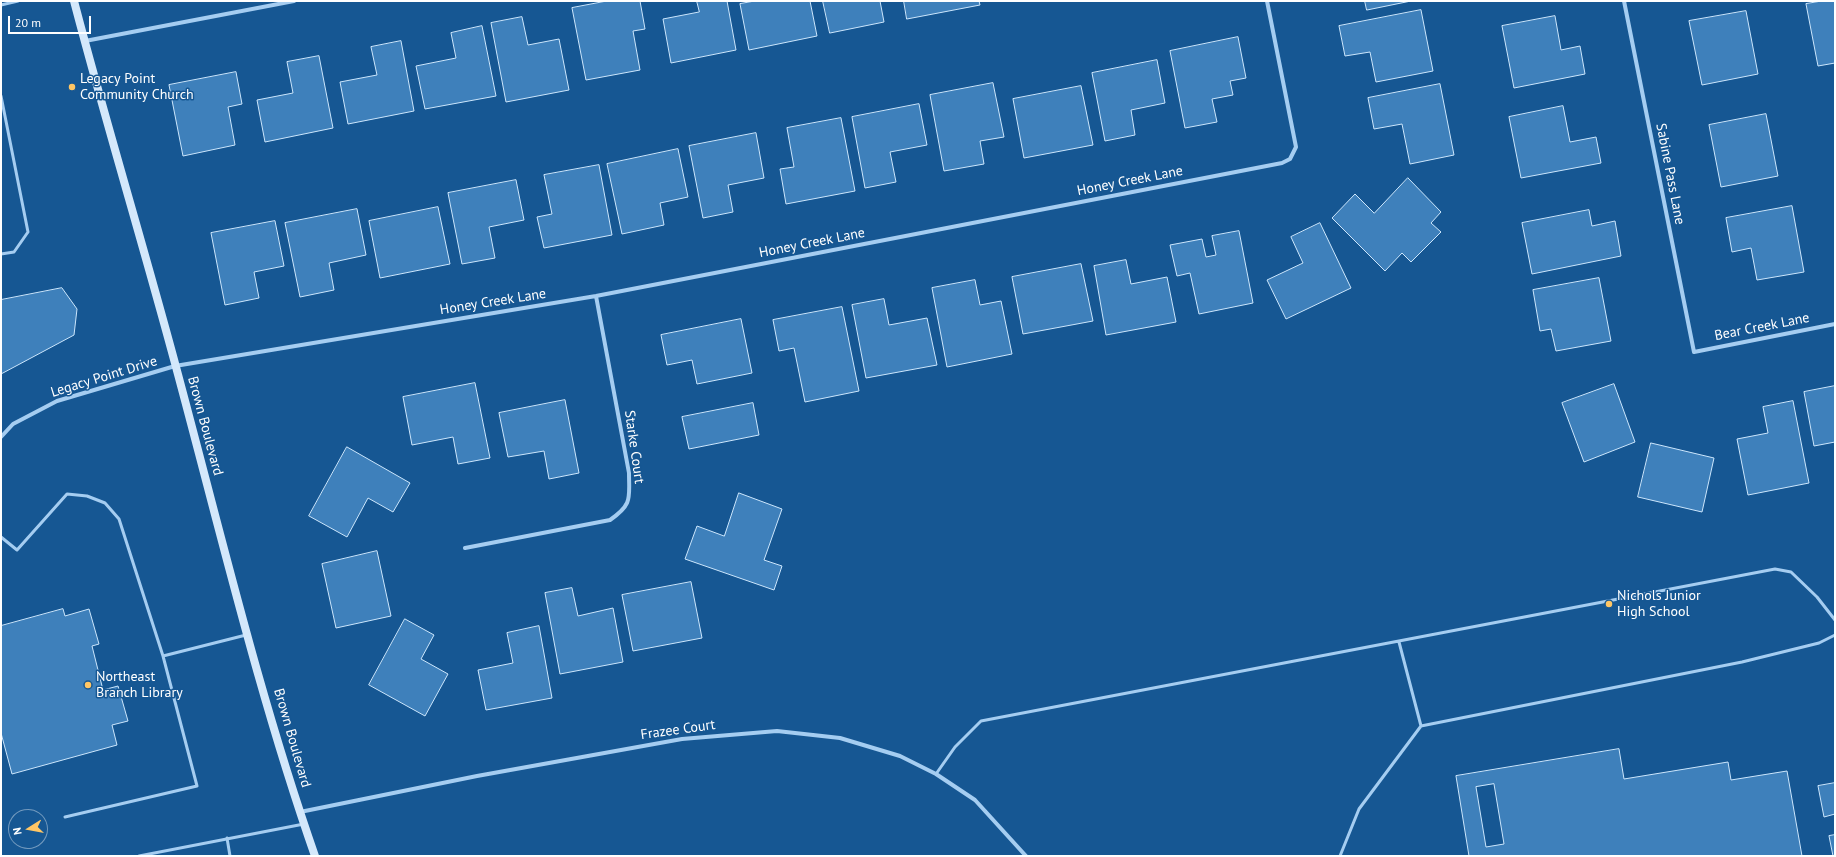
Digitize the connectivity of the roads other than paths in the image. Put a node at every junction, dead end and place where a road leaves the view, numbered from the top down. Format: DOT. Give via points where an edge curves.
graph roads {
  1 [pos="18,1"];
  2 [pos="74,1"];
  3 [pos="294,1"];
  4 [pos="1267,1"];
  5 [pos="1624,1"];
  6 [pos="1,4"];
  7 [pos="84,41"];
  8 [pos="1,96"];
  9 [pos="1,254"];
  10 [pos="596,296"];
  11 [pos="1835,324"];
  12 [pos="1694,352"];
  13 [pos="175,366"];
  14 [pos="1,437"];
  15 [pos="1,537"];
  16 [pos="465,548"];
  17 [pos="1835,620"];
  18 [pos="248,634"];
  19 [pos="1835,635"];
  20 [pos="1399,642"];
  21 [pos="163,656"];
  22 [pos="1421,726"];
  23 [pos="936,774"];
  24 [pos="300,812"];
  25 [pos="64,817"];
  26 [pos="304,824"];
  27 [pos="227,838"];
  28 [pos="139,856"];
  29 [pos="230,856"];
  30 [pos="315,856"];
  31 [pos="1026,856"];
  32 [pos="1340,856"];
  1 -- 6 [label="lane"];
  2 -- 7 [label="street, Brown Boulevard"];
  3 -- 7 [label="street"];
  4 -- 10 [label="street, Honey Creek Lane" via="1296,147 1290,159 1282,163"];
  5 -- 12 [label="street, Sabine Pass Lane"];
  7 -- 13 [label="street, Brown Boulevard"];
  8 -- 9 [label="lane" via="28,232 14,252"];
  10 -- 13 [label="street, Honey Creek Lane"];
  10 -- 16 [label="street, Starke Court" via="629,474 629,501 621,512 610,520"];
  11 -- 12 [label="street, Bear Creek Lane"];
  13 -- 14 [label="street, Legacy Point Drive" via="57,401 13,424"];
  13 -- 18 [label="street, Brown Boulevard" via="232,584"];
  15 -- 21 [label="lane" via="17,550 67,494 87,496 105,503 119,519"];
  17 -- 20 [label="lane" via="1817,597 1791,572 1775,569"];
  18 -- 21 [label="lane"];
  18 -- 24 [label="street, Brown Boulevard"];
  19 -- 22 [label="lane" via="1819,644 1742,662"];
  20 -- 22 [label="lane"];
  20 -- 23 [label="lane" via="981,722 955,747"];
  21 -- 25 [label="lane" via="197,786"];
  22 -- 32 [label="lane" via="1359,809"];
  23 -- 24 [label="street, Frazee Court" via="900,756 840,738 777,731 682,739 477,776"];
  23 -- 31 [label="street, Frazee Court" via="975,800"];
  24 -- 26 [label="street, Brown Boulevard"];
  26 -- 27 [label="lane"];
  26 -- 30 [label="street, Brown Boulevard"];
  27 -- 28 [label="lane"];
  27 -- 29 [label="lane"];
}
